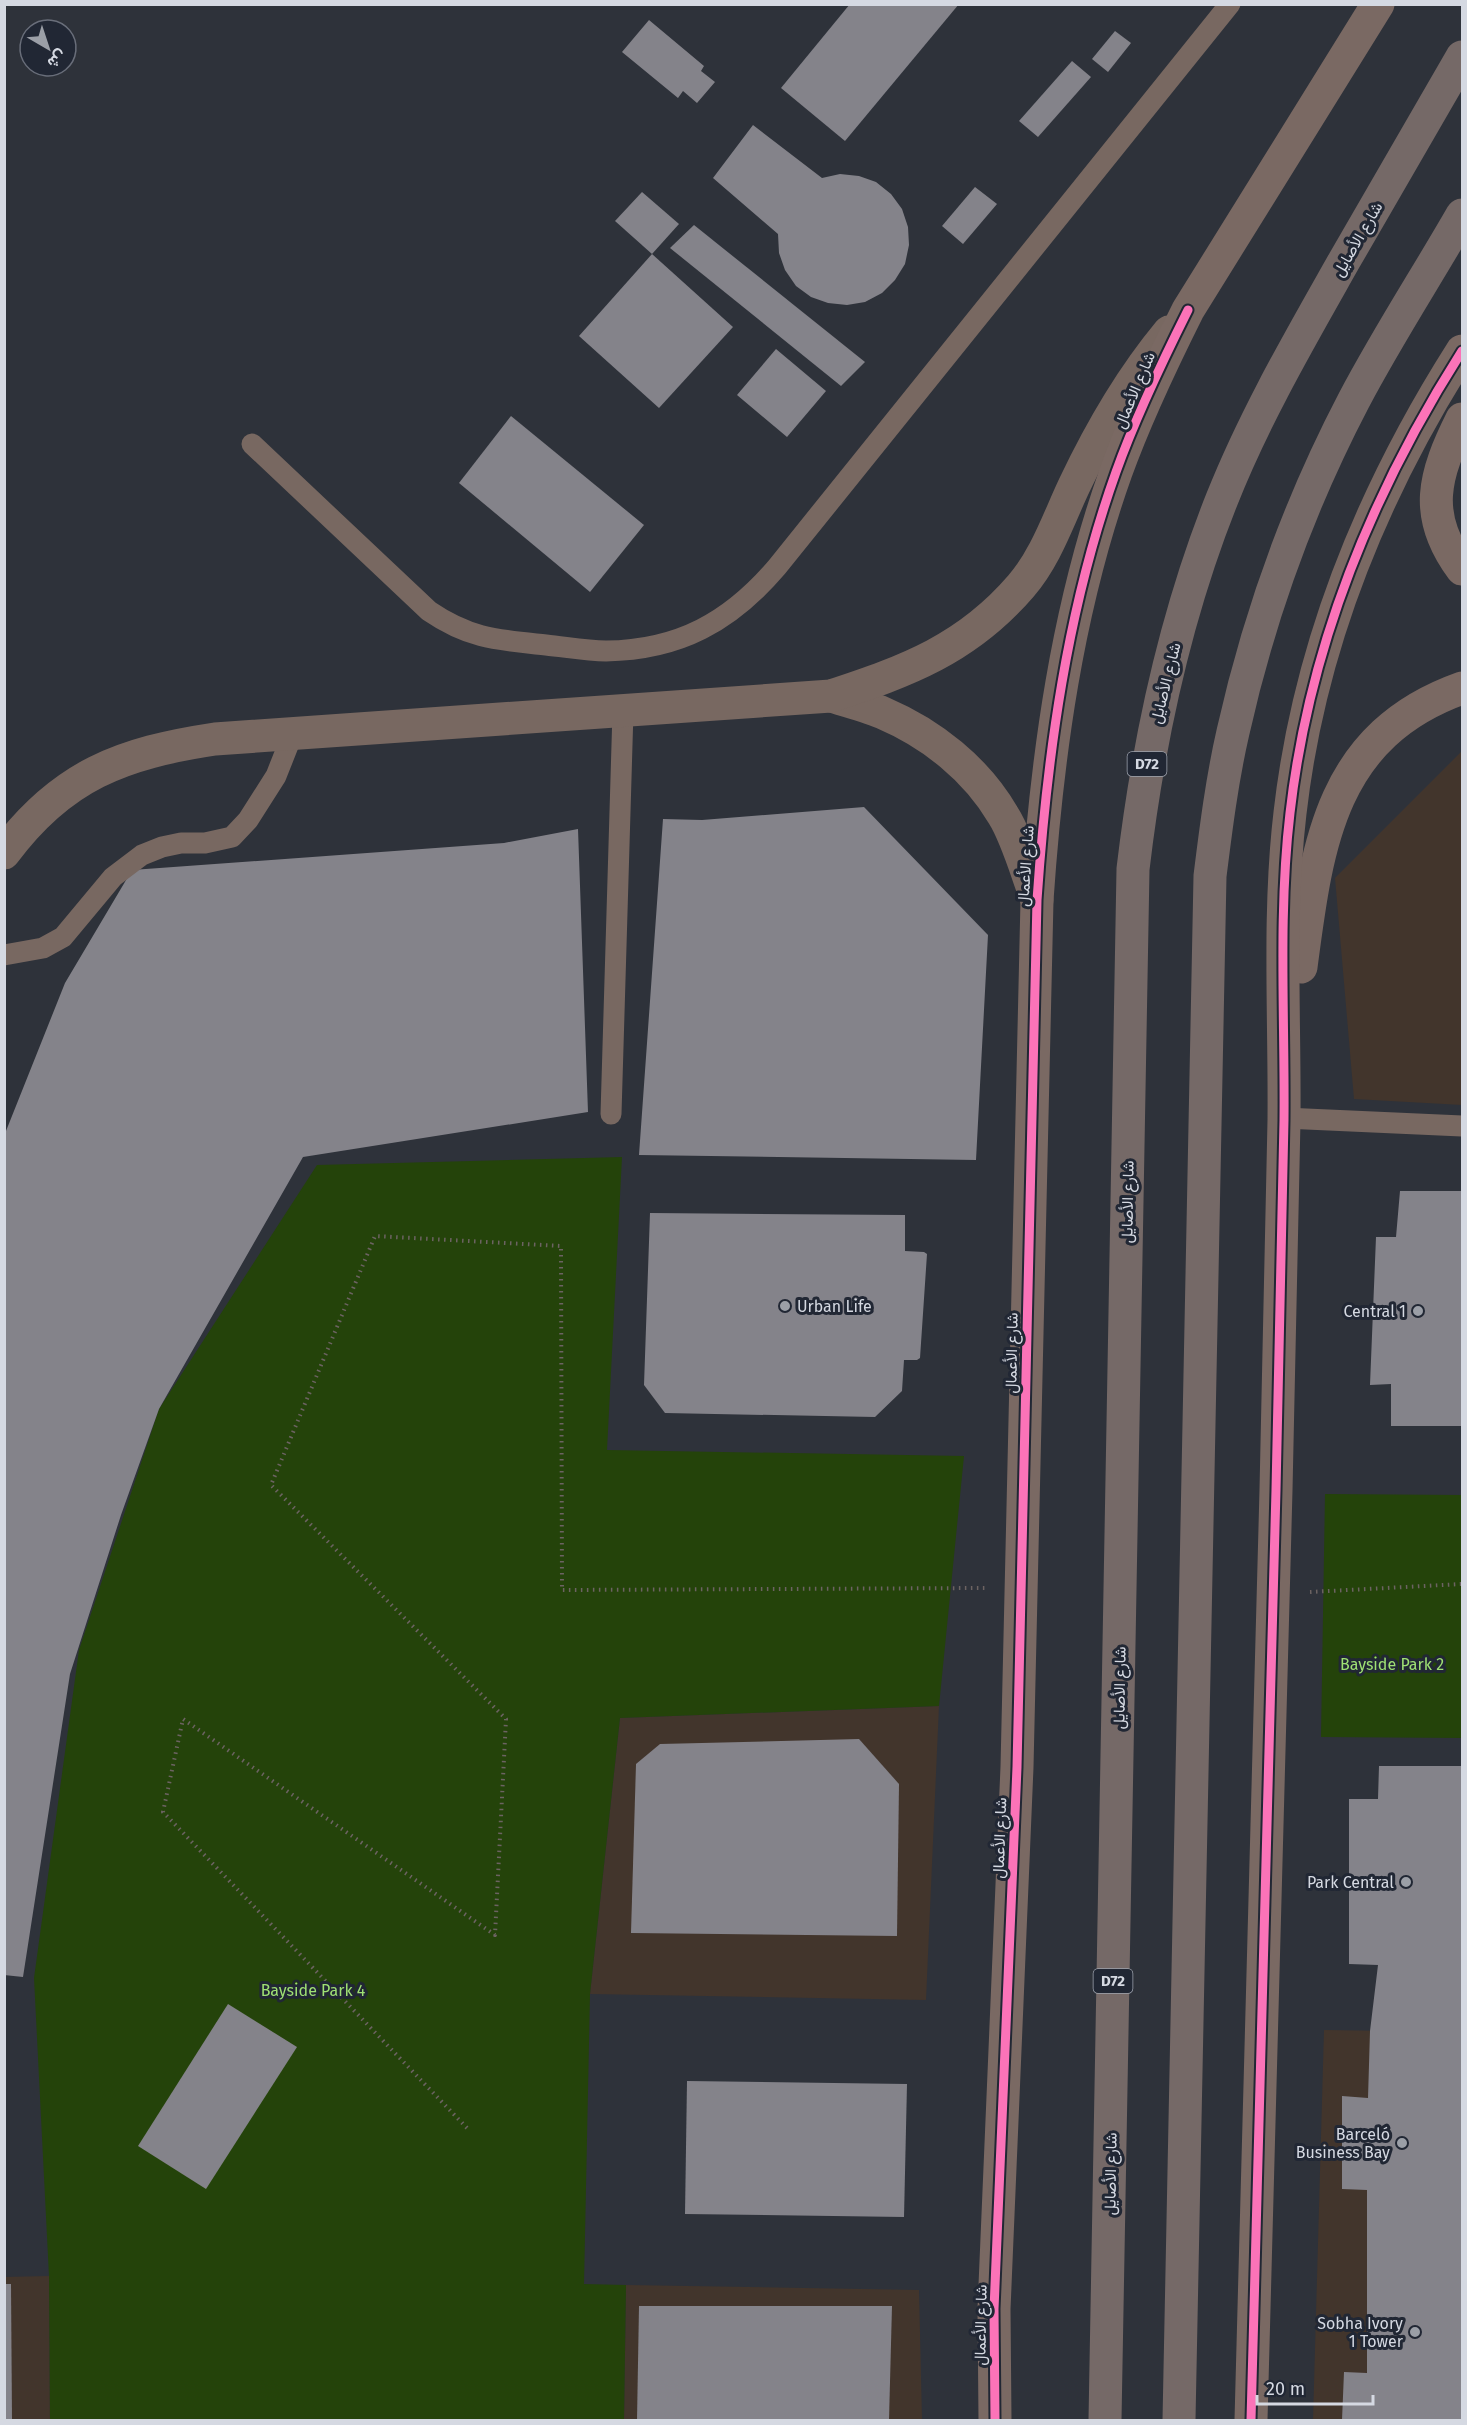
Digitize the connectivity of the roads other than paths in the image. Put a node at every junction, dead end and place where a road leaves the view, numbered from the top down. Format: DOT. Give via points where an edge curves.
graph roads {
  1 [pos="1230,4"];
  2 [pos="1378,4"];
  3 [pos="1462,57"];
  4 [pos="1462,215"];
  5 [pos="1188,310"];
  6 [pos="1462,351"];
  7 [pos="1456,433"];
  8 [pos="252,444"];
  9 [pos="1462,569"];
  10 [pos="1462,688"];
  11 [pos="831,696"];
  12 [pos="623,711"];
  13 [pos="293,733"];
  14 [pos="4,853"];
  15 [pos="1037,900"];
  16 [pos="4,955"];
  17 [pos="1284,1039"];
  18 [pos="611,1114"];
  19 [pos="1284,1118"];
  20 [pos="1462,1126"];
  21 [pos="995,2421"];
  22 [pos="1105,2421"];
  23 [pos="1179,2421"];
  24 [pos="1251,2421"];
  1 -- 8 [label="lane" via="777,567 755,593 700,631 636,649 603,651 471,634 429,611"];
  2 -- 5 [label="street, شارع الأعمال"];
  3 -- 22 [label="main road, شارع الأصايل / D72" via="1287,361 1222,499 1173,644 1142,793 1133,869"];
  4 -- 23 [label="main road" via="1355,398 1295,528 1249,664 1228,754 1211,864"];
  5 -- 11 [label="street" via="1122,394 1052,538 1022,585 983,624 937,656"];
  5 -- 15 [label="street, شارع الأعمال" via="1120,461 1083,585 1052,741"];
  6 -- 17 [label="street" via="1367,526 1318,667 1301,740 1290,814 1284,888"];
  7 -- 9 [label="street" via="1436,484 1438,519 1449,552"];
  10 -- 17 [label="street" via="1409,713 1381,736 1341,791 1320,848 1299,981"];
  11 -- 12 [label="street"];
  11 -- 15 [label="street" via="911,726 964,765 1004,816"];
  12 -- 13 [label="street"];
  12 -- 18 [label="lane"];
  13 -- 14 [label="street" via="204,741 129,757 89,775 54,800 22,829"];
  13 -- 16 [label="lane" via="276,776 248,820 232,837 181,843 142,855 113,877 54,944"];
  15 -- 21 [label="street, شارع الأعمال" via="1017,1767 994,2309"];
  17 -- 19 [label="street"];
  19 -- 20 [label="lane"];
  19 -- 24 [label="street" via="1265,2013"];
}
